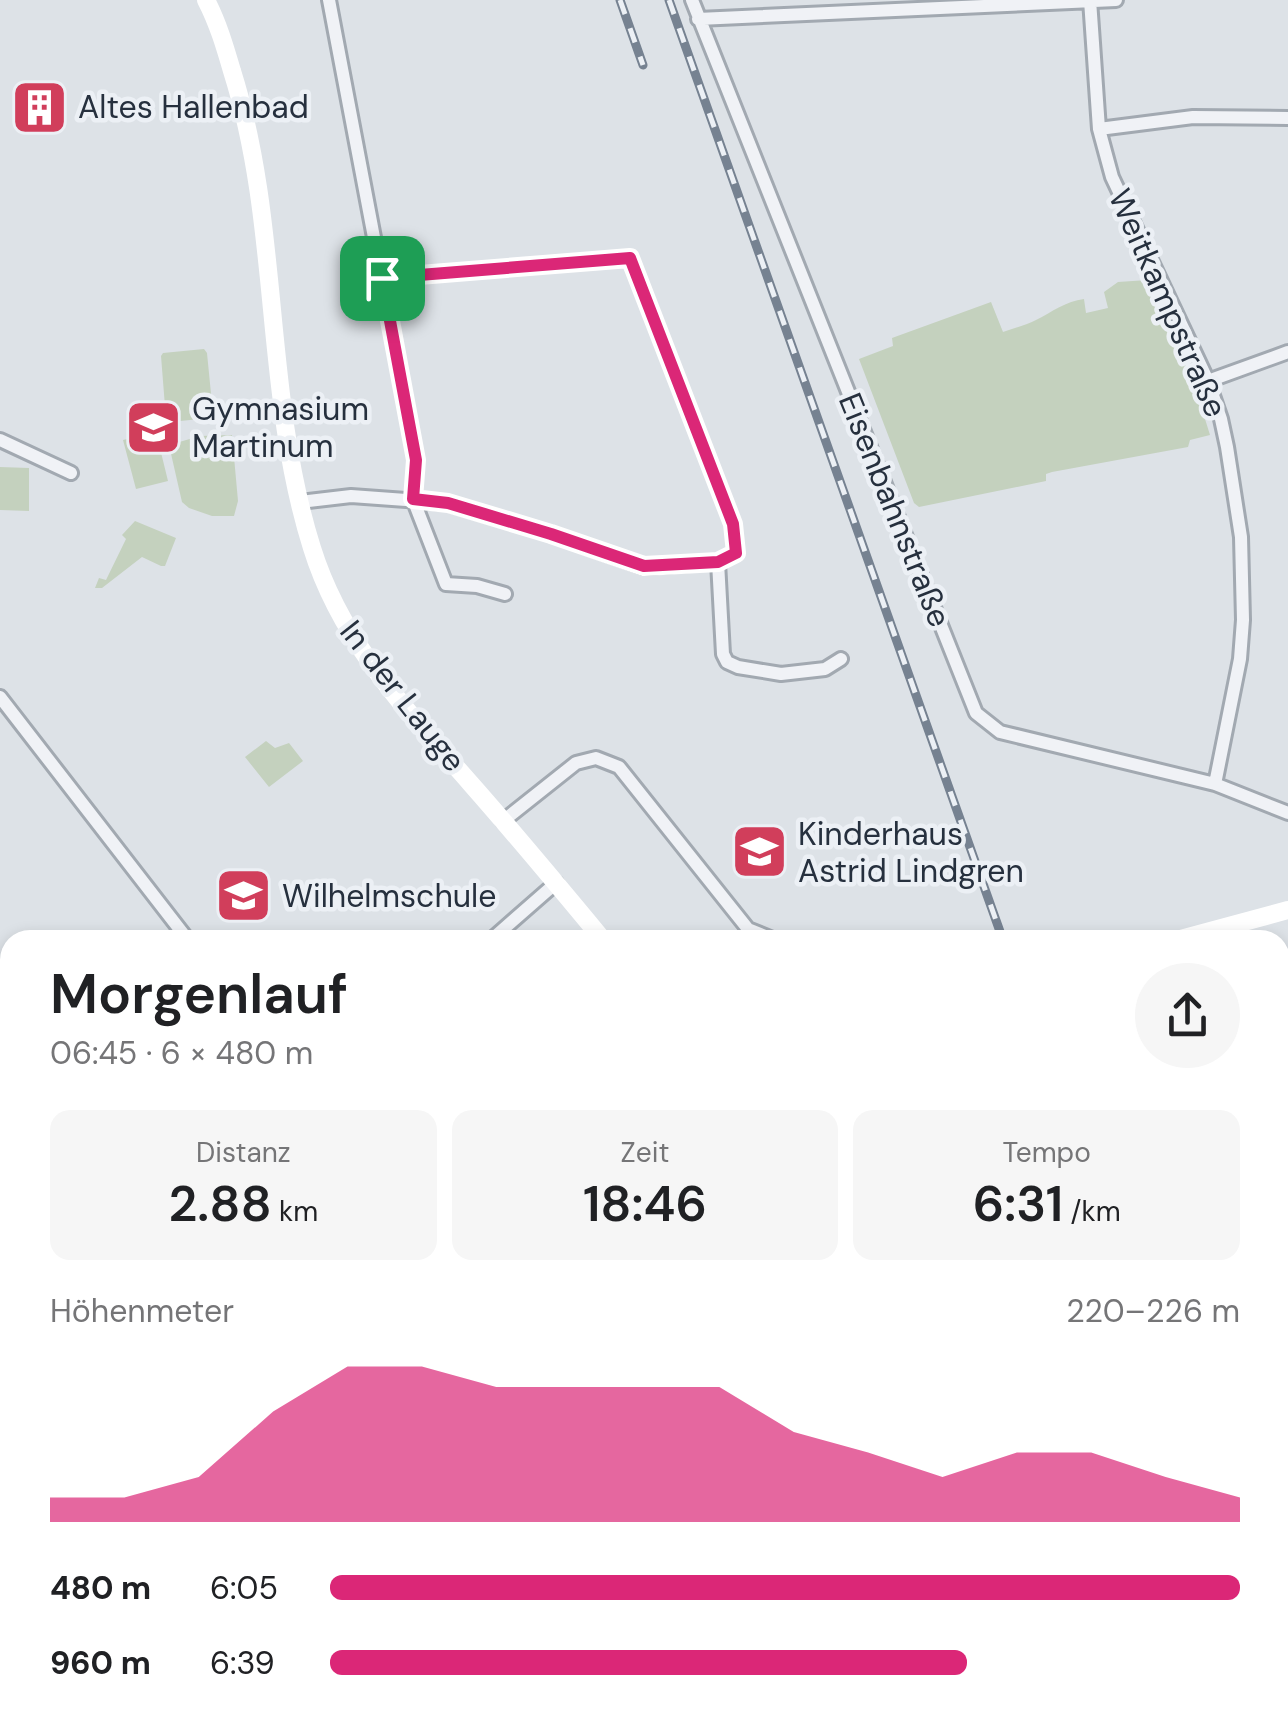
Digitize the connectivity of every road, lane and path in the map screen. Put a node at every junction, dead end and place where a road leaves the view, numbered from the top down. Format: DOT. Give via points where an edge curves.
graph roads {
  1 [pos="206,0"];
  2 [pos="329,0"];
  3 [pos="692,0"];
  4 [pos="1090,0"];
  5 [pos="1116,0"];
  6 [pos="698,20"];
  7 [pos="1288,118"];
  8 [pos="1098,130"];
  9 [pos="382,278"];
  10 [pos="1288,352"];
  11 [pos="1208,381"];
  12 [pos="0,440"];
  13 [pos="70,472"];
  14 [pos="413,499"];
  15 [pos="300,502"];
  16 [pos="718,562"];
  17 [pos="505,594"];
  18 [pos="841,659"];
  19 [pos="0,697"];
  20 [pos="1215,784"];
  21 [pos="1288,813"];
  22 [pos="503,820"];
  23 [pos="556,883"];
  24 [pos="1288,910"];
  25 [pos="180,930"];
  26 [pos="502,930"];
  27 [pos="596,930"];
  28 [pos="750,930"];
  29 [pos="1214,930"];
  1 -- 15 [label="street, In der Lauge" via="254,157"];
  2 -- 9 [label="street"];
  3 -- 6 [label="street, Eisenbahnstraße"];
  4 -- 5 [label="street"];
  4 -- 6 [label="street"];
  4 -- 8 [label="street, Weitkampstraße"];
  6 -- 20 [label="street, Eisenbahnstraße" via="976,714 1000,732"];
  7 -- 8 [label="street" via="1193,117"];
  8 -- 11 [label="street, Weitkampstraße" via="1112,176"];
  9 -- 14 [label="street" via="416,460"];
  9 -- 16 [label="street" via="630,258 733,524 736,553"];
  10 -- 11 [label="street"];
  11 -- 20 [label="street, Weitkampstraße" via="1228,446 1241,537 1240,659"];
  12 -- 13 [label="street"];
  14 -- 15 [label="street"];
  14 -- 16 [label="street" via="448,503 644,566"];
  14 -- 17 [label="street" via="446,584"];
  15 -- 22 [label="street, In der Lauge" via="344,624 382,680"];
  16 -- 18 [label="street" via="727,662 781,674 825,669"];
  19 -- 25 [label="street"];
  20 -- 21 [label="street, Eisenbahnstraße"];
  22 -- 23 [label="street, In der Lauge"];
  22 -- 28 [label="street" via="576,763 596,758 618,766"];
  23 -- 26 [label="street"];
  23 -- 27 [label="street, In der Lauge"];
  24 -- 29 [label="street"];
}
